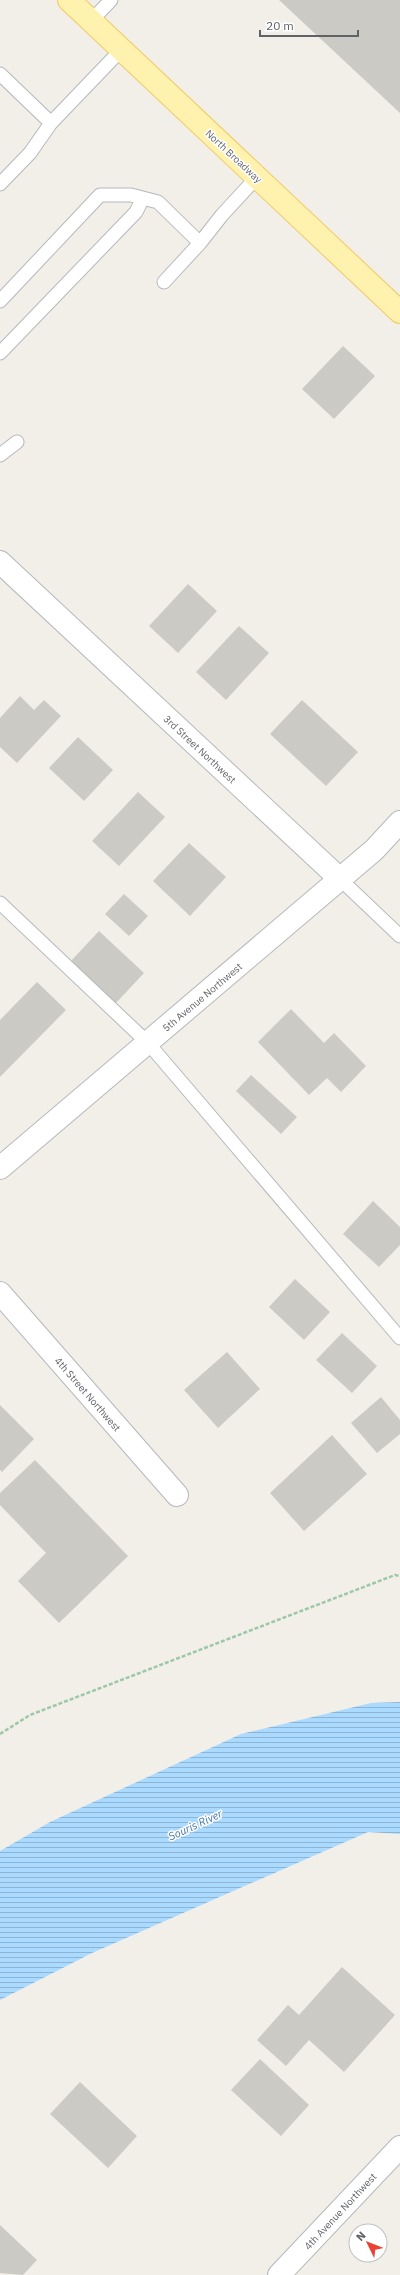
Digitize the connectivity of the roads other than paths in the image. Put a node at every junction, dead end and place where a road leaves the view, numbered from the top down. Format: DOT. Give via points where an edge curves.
graph roads {
  1 [pos="69,0"];
  2 [pos="110,0"];
  3 [pos="91,21"];
  4 [pos="121,50"];
  5 [pos="0,74"];
  6 [pos="51,123"];
  7 [pos="257,178"];
  8 [pos="0,184"];
  9 [pos="143,198"];
  10 [pos="200,243"];
  11 [pos="164,282"];
  12 [pos="0,301"];
  13 [pos="400,312"];
  14 [pos="0,353"];
  15 [pos="17,442"];
  16 [pos="0,455"];
  17 [pos="0,562"];
  18 [pos="400,822"];
  19 [pos="340,879"];
  20 [pos="0,903"];
  21 [pos="400,936"];
  22 [pos="148,1043"];
  23 [pos="0,1168"];
  24 [pos="0,1293"];
  25 [pos="400,1338"];
  26 [pos="177,1496"];
  27 [pos="400,2147"];
  28 [pos="279,2275"];
  1 -- 3 [label="main road, North Broadway"];
  2 -- 3 [label="lane"];
  3 -- 4 [label="main road, North Broadway"];
  4 -- 6 [label="lane"];
  4 -- 7 [label="main road, North Broadway"];
  5 -- 6 [label="lane"];
  6 -- 8 [label="lane" via="30,153"];
  7 -- 10 [label="lane"];
  7 -- 13 [label="main road, North Broadway"];
  9 -- 10 [label="lane" via="158,202"];
  9 -- 12 [label="lane" via="131,195 100,195"];
  9 -- 14 [label="lane" via="136,212"];
  10 -- 11 [label="lane"];
  15 -- 16 [label="lane"];
  17 -- 19 [label="street, 3rd Street Northwest"];
  18 -- 19 [label="street, 5th Avenue Northwest" via="374,850"];
  19 -- 21 [label="lane, 3rd Street Northwest"];
  19 -- 22 [label="street, 5th Avenue Northwest"];
  20 -- 22 [label="lane"];
  22 -- 23 [label="street, 5th Avenue Northwest"];
  22 -- 25 [label="lane"];
  24 -- 26 [label="street, 4th Street Northwest"];
  27 -- 28 [label="street, 4th Avenue Northwest"];
}
